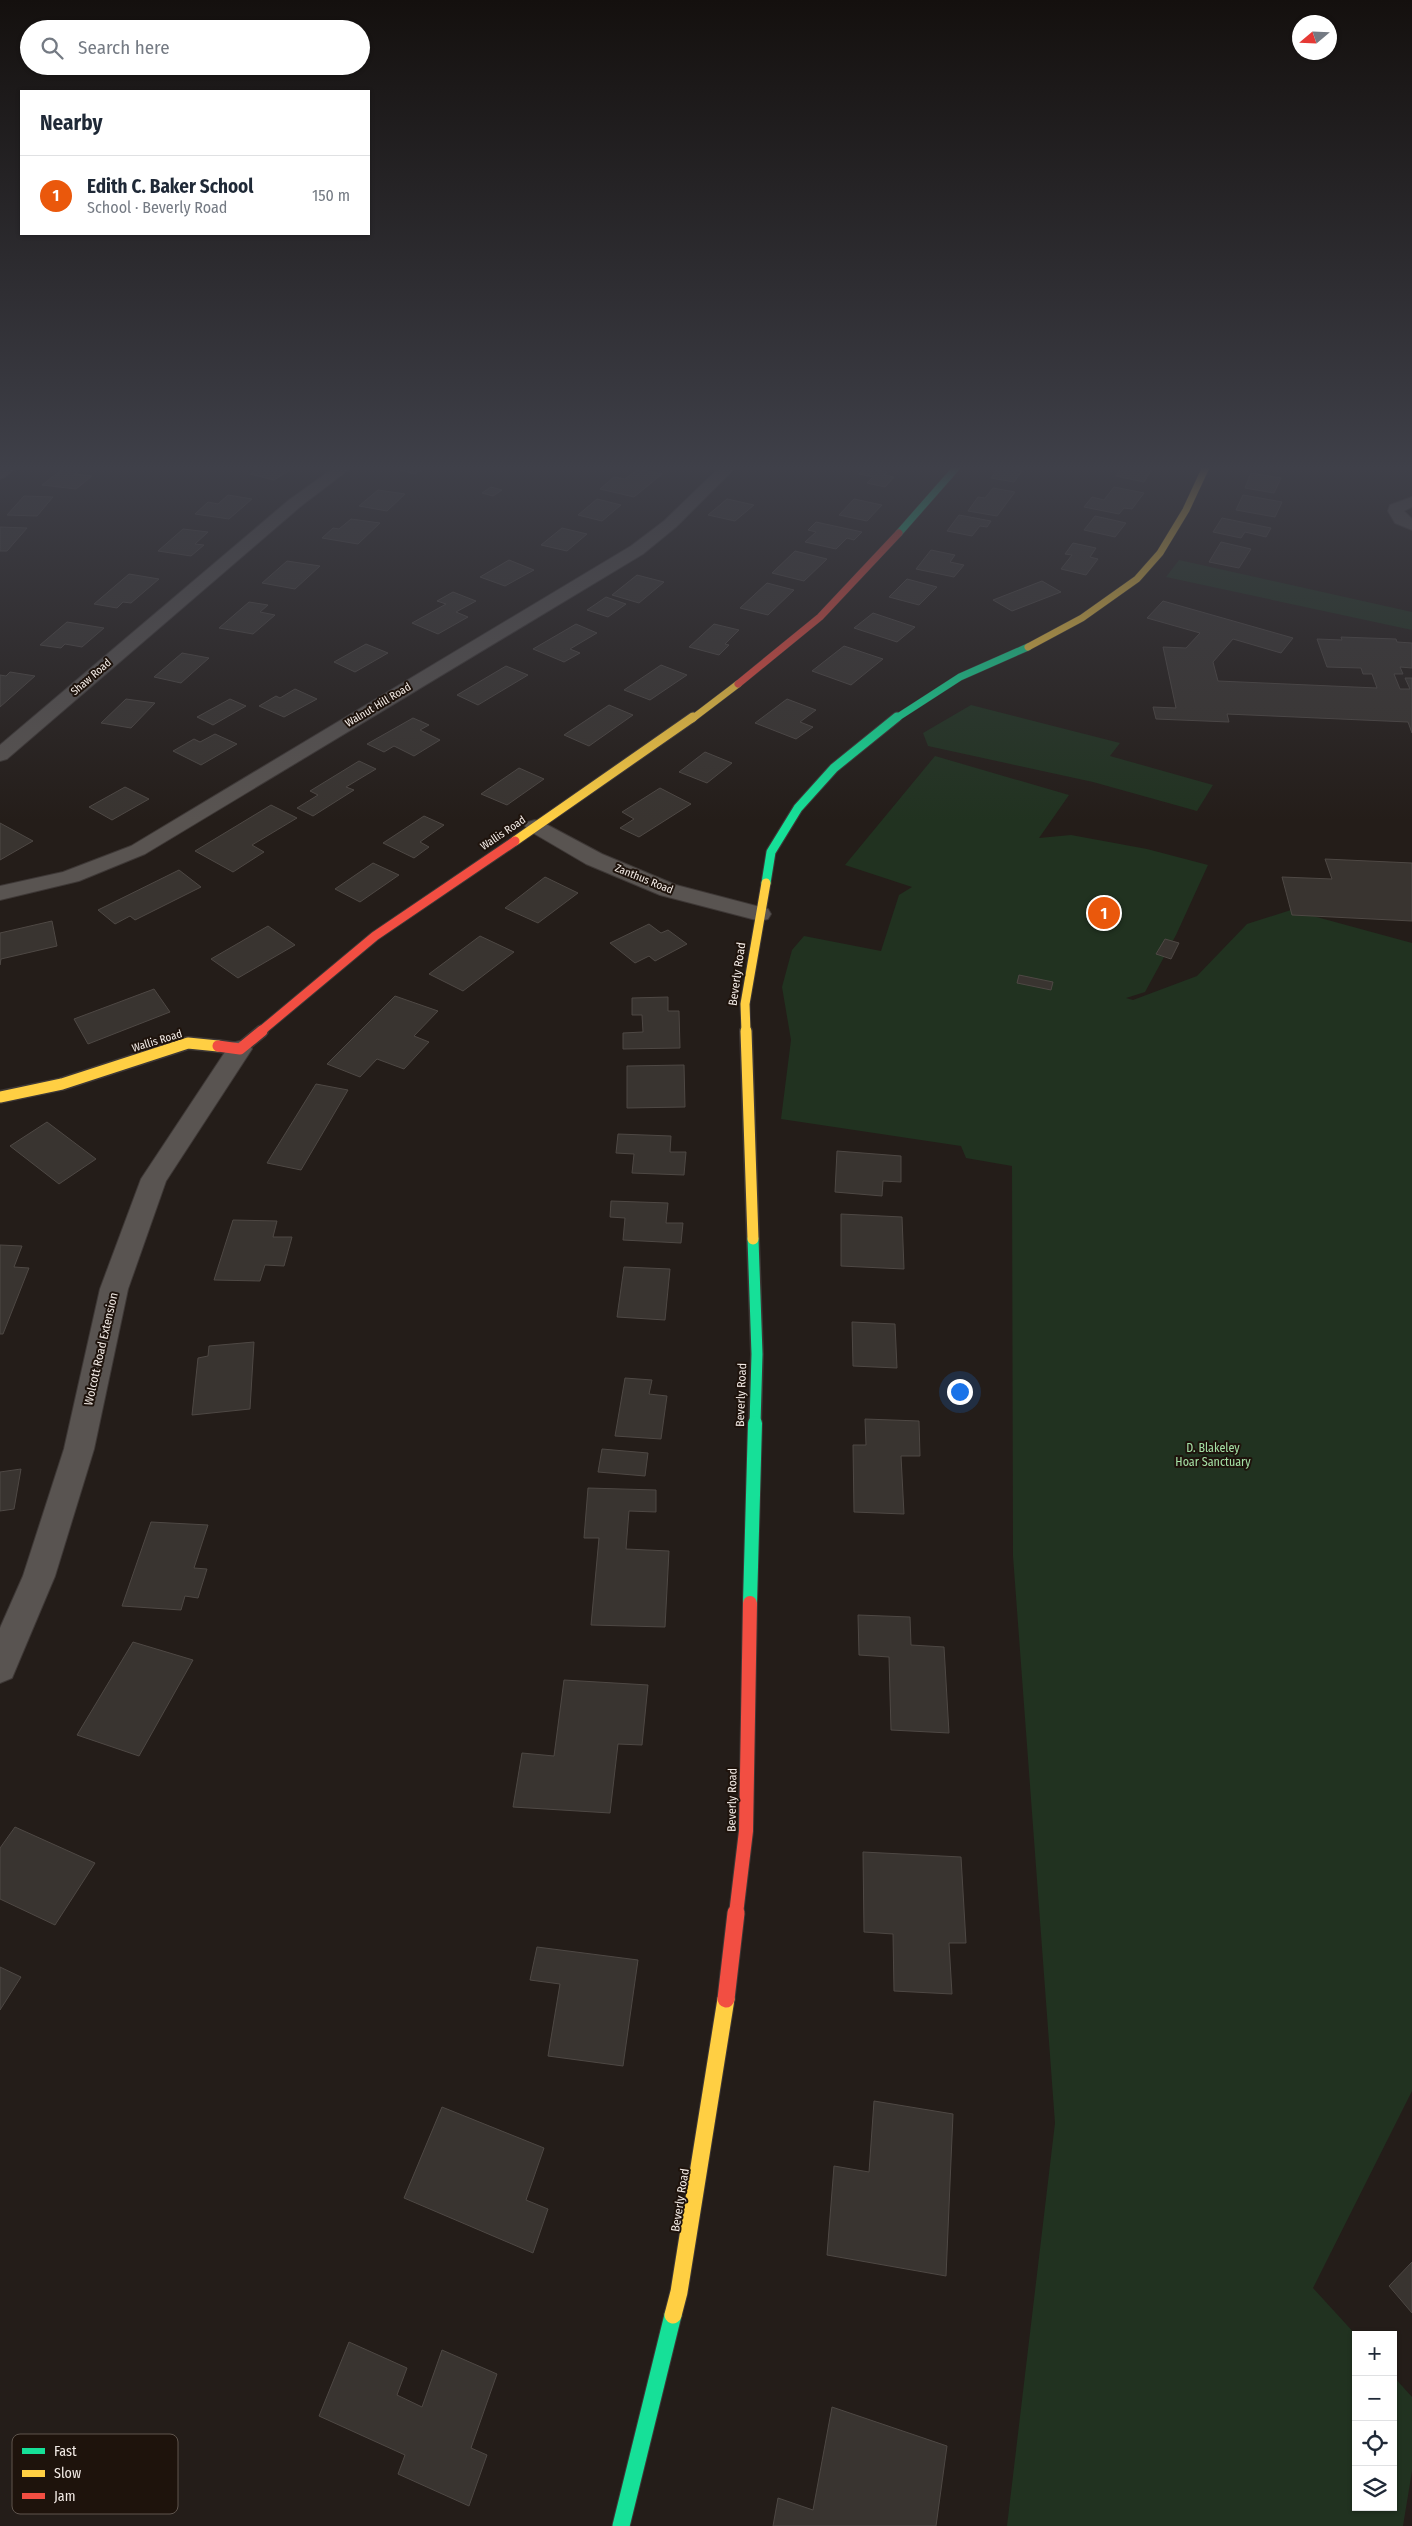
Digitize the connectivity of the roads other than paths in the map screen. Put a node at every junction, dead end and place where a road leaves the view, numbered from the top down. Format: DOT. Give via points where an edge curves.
graph roads {
  1 [pos="199,585"];
  2 [pos="579,585"];
  3 [pos="850,585"];
  4 [pos="1130,585"];
  5 [pos="0,755"];
  6 [pos="535,826"];
  7 [pos="0,893"];
  8 [pos="760,914"];
  9 [pos="240,1049"];
  10 [pos="0,1097"];
  11 [pos="0,1667"];
  12 [pos="621,2526"];
  1 -- 5 [label="street, Shaw Road"];
  2 -- 7 [label="street, Walnut Hill Road" via="138,850 75,877"];
  3 -- 6 [label="street, Wallis Road" via="820,617 764,664 658,743"];
  4 -- 8 [label="street, Beverly Road" via="1082,618 960,677 885,725 834,768 798,808 771,852"];
  6 -- 8 [label="street, Zanthus Road" via="594,859 668,890"];
  6 -- 9 [label="street, Wallis Road" via="375,936"];
  8 -- 12 [label="street, Beverly Road" via="745,1004 756,1354 746,1831 732,1958 679,2292"];
  9 -- 10 [label="street, Wallis Road" via="188,1043 62,1084"];
  9 -- 11 [label="street, Wolcott Road Extension" via="154,1179 114,1289 78,1449 39,1576"];
}
